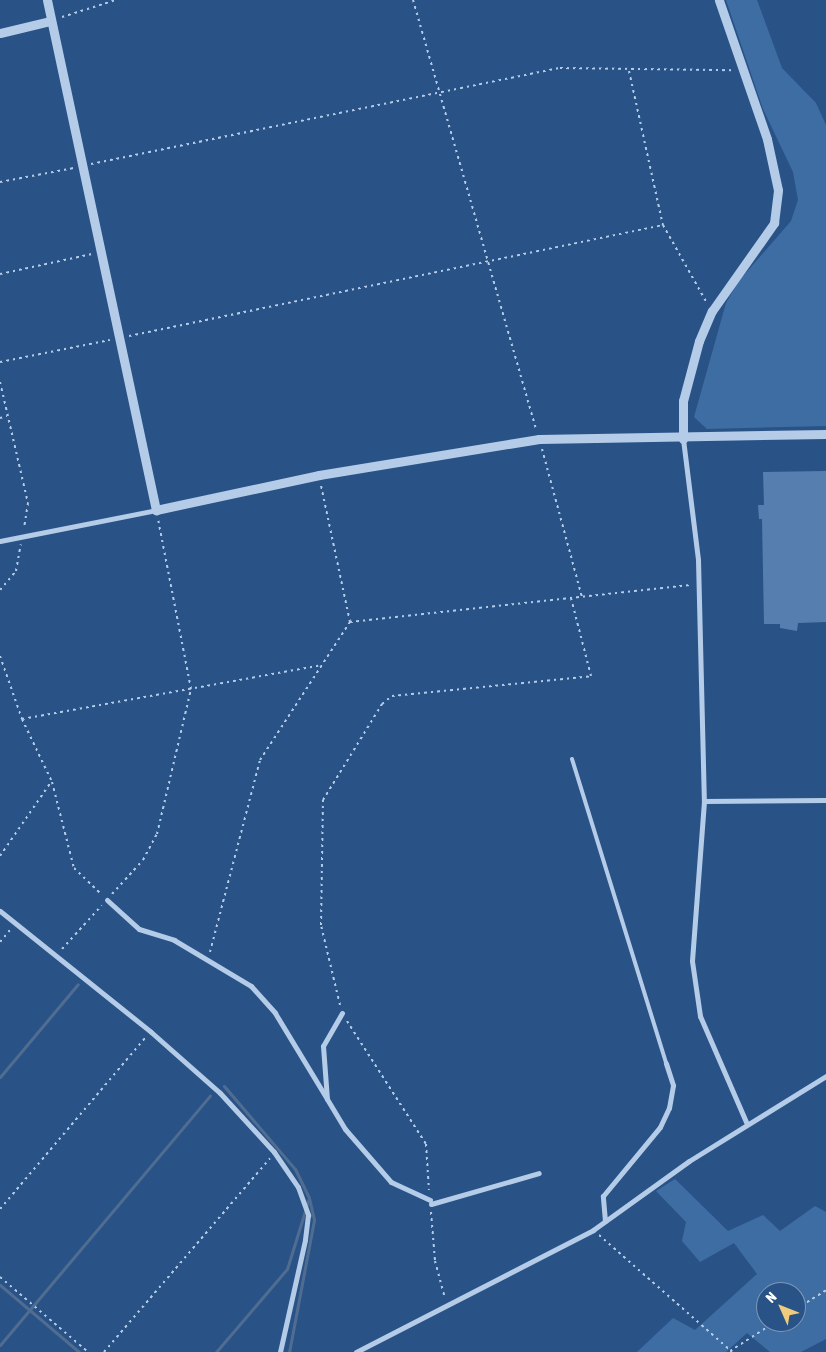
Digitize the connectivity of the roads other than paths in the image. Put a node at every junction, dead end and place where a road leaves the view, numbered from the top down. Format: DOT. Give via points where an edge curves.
graph roads {
  1 [pos="47,0"];
  2 [pos="719,0"];
  3 [pos="50,21"];
  4 [pos="0,33"];
  5 [pos="826,434"];
  6 [pos="683,439"];
  7 [pos="156,510"];
  8 [pos="0,541"];
  9 [pos="572,760"];
  10 [pos="826,800"];
  11 [pos="704,801"];
  12 [pos="107,900"];
  13 [pos="0,911"];
  14 [pos="342,1013"];
  15 [pos="666,1063"];
  16 [pos="826,1076"];
  17 [pos="327,1099"];
  18 [pos="747,1124"];
  19 [pos="539,1173"];
  20 [pos="605,1221"];
  21 [pos="280,1352"];
  22 [pos="356,1352"];
  1 -- 3 [label="street"];
  2 -- 6 [label="street" via="767,139 778,190 774,223 712,311 689,371"];
  3 -- 4 [label="street"];
  3 -- 7 [label="street"];
  5 -- 6 [label="street"];
  6 -- 7 [label="street" via="539,439 318,475"];
  6 -- 11 [label="street" via="699,584"];
  7 -- 8 [label="street"];
  9 -- 15 [label="lane"];
  10 -- 11 [label="street"];
  11 -- 18 [label="street" via="692,961 700,1016"];
  12 -- 17 [label="street" via="140,929 174,940 251,986 266,1001"];
  13 -- 21 [label="street" via="151,1032 220,1093 274,1152 298,1187 308,1215"];
  14 -- 17 [label="street" via="323,1046"];
  15 -- 20 [label="street" via="673,1085 669,1108 660,1127 602,1196"];
  16 -- 18 [label="street"];
  17 -- 19 [label="street" via="345,1129 391,1182 430,1202"];
  18 -- 20 [label="street"];
  20 -- 22 [label="street"];
}
